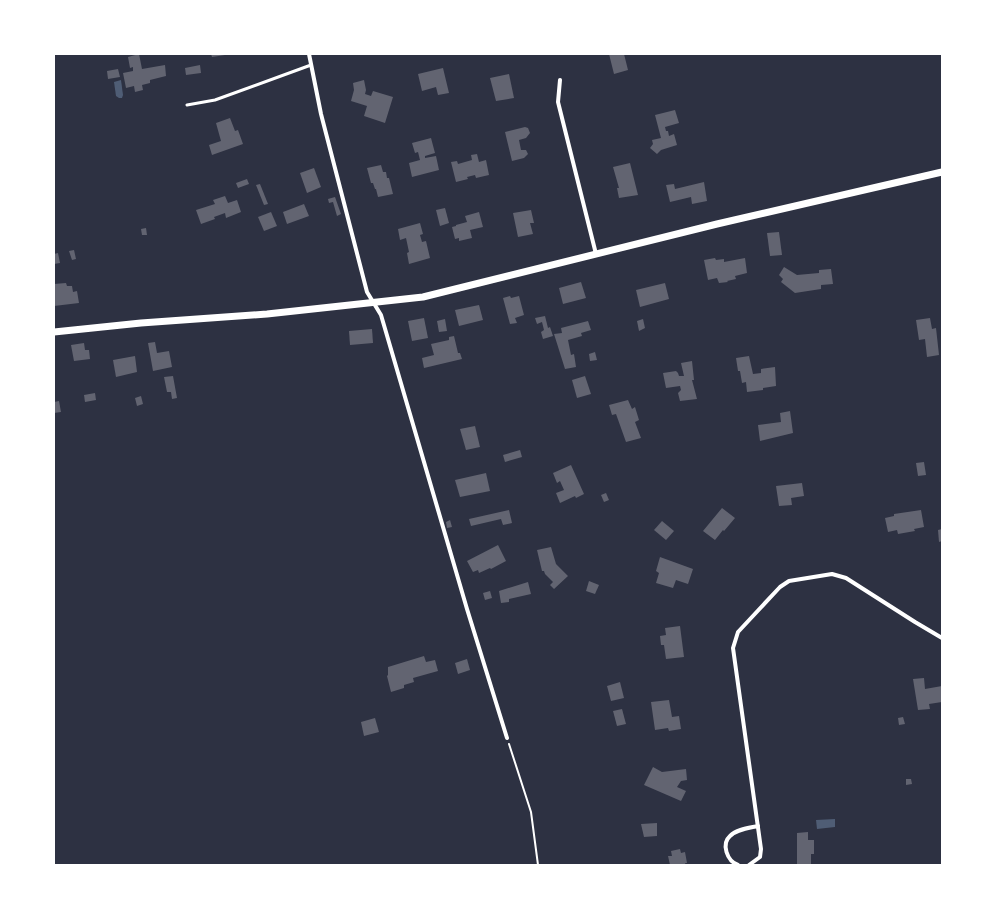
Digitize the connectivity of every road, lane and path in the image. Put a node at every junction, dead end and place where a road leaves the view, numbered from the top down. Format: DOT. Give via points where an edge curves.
graph roads {
  1 [pos="309,54"];
  2 [pos="311,65"];
  3 [pos="560,80"];
  4 [pos="187,105"];
  5 [pos="942,172"];
  6 [pos="596,255"];
  7 [pos="374,303"];
  8 [pos="54,332"];
  9 [pos="942,638"];
  10 [pos="507,738"];
  11 [pos="758,826"];
  12 [pos="538,865"];
  13 [pos="738,865"];
  14 [pos="749,865"];
  1 -- 2 [label="street"];
  2 -- 4 [label="lane" via="215,100"];
  2 -- 7 [label="street" via="321,114 367,292"];
  3 -- 6 [label="street" via="558,102"];
  5 -- 6 [label="street"];
  6 -- 7 [label="street" via="423,296"];
  7 -- 8 [label="street"];
  7 -- 10 [label="street" via="381,315"];
  9 -- 11 [label="street" via="846,578 832,574 789,581 780,587 738,632 733,648"];
  10 -- 12 [label="path" via="531,812"];
  11 -- 13 [label="street" via="736,832 727,840 726,853 729,859"];
  11 -- 14 [label="street" via="760,857"];
}
